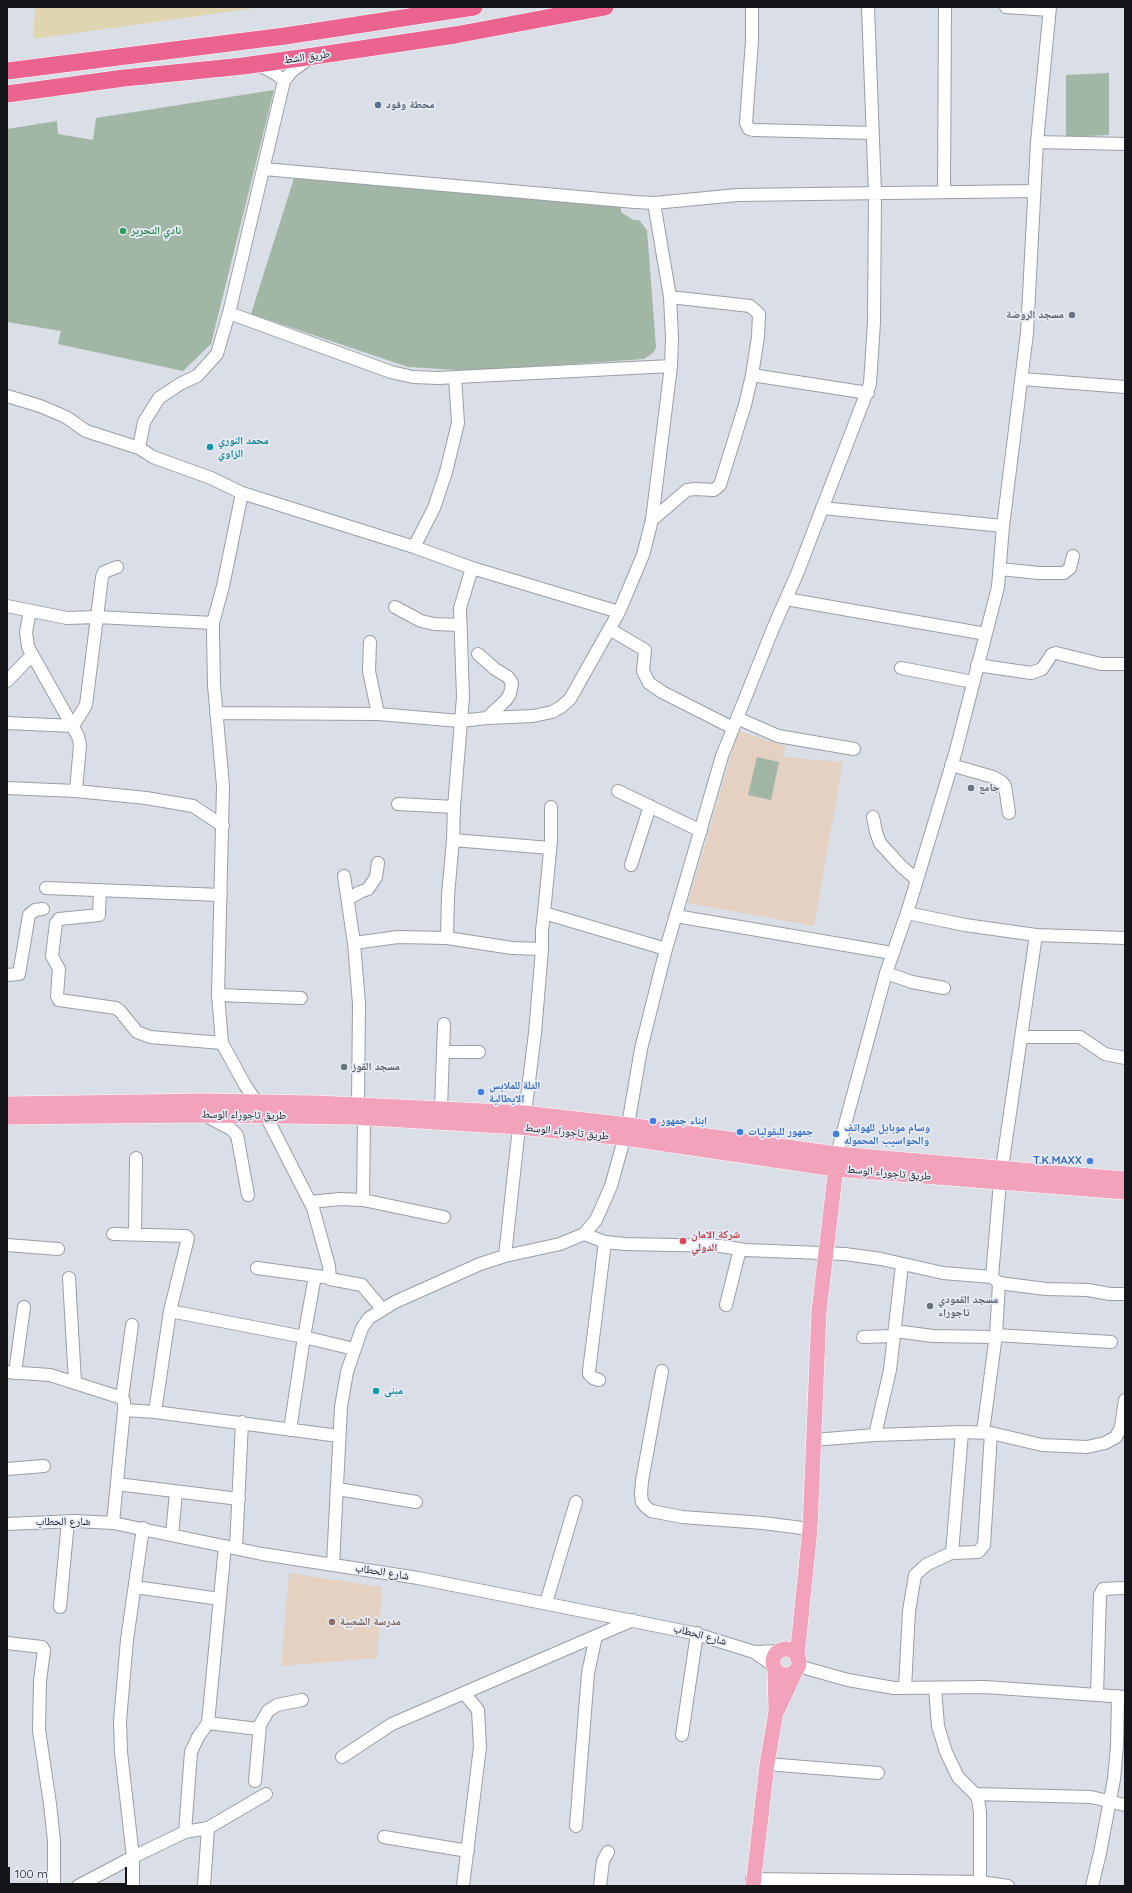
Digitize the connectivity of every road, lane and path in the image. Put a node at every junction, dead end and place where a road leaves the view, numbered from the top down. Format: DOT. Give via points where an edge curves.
graph roads {
  1 [pos="474,7"];
  2 [pos="606,7"];
  3 [pos="752,7"];
  4 [pos="868,7"];
  5 [pos="945,7"];
  6 [pos="1006,7"];
  7 [pos="1049,8"];
  8 [pos="314,56"];
  9 [pos="257,64"];
  10 [pos="7,71"];
  11 [pos="284,81"];
  12 [pos="7,94"];
  13 [pos="872,133"];
  14 [pos="1037,142"];
  15 [pos="1125,144"];
  16 [pos="264,169"];
  17 [pos="1034,191"];
  18 [pos="944,192"];
  19 [pos="875,193"];
  20 [pos="654,203"];
  21 [pos="670,298"];
  22 [pos="229,313"];
  23 [pos="671,366"];
  24 [pos="752,376"];
  25 [pos="455,377"];
  26 [pos="1022,379"];
  27 [pos="1125,387"];
  28 [pos="868,393"];
  29 [pos="7,396"];
  30 [pos="139,448"];
  31 [pos="242,493"];
  32 [pos="822,508"];
  33 [pos="652,520"];
  34 [pos="1003,526"];
  35 [pos="414,547"];
  36 [pos="1073,556"];
  37 [pos="117,567"];
  38 [pos="472,568"];
  39 [pos="1000,569"];
  40 [pos="786,599"];
  41 [pos="7,606"];
  42 [pos="395,607"];
  43 [pos="30,611"];
  44 [pos="619,612"];
  45 [pos="97,617"];
  46 [pos="213,623"];
  47 [pos="460,625"];
  48 [pos="610,630"];
  49 [pos="986,634"];
  50 [pos="370,642"];
  51 [pos="478,654"];
  52 [pos="32,655"];
  53 [pos="1125,664"];
  54 [pos="977,665"];
  55 [pos="901,668"];
  56 [pos="7,681"];
  57 [pos="973,682"];
  58 [pos="216,713"];
  59 [pos="378,714"];
  60 [pos="487,718"];
  61 [pos="460,721"];
  62 [pos="7,723"];
  63 [pos="735,723"];
  64 [pos="73,726"];
  65 [pos="854,749"];
  66 [pos="951,765"];
  67 [pos="7,788"];
  68 [pos="76,791"];
  69 [pos="618,791"];
  70 [pos="398,804"];
  71 [pos="650,806"];
  72 [pos="454,807"];
  73 [pos="551,807"];
  74 [pos="1009,813"];
  75 [pos="873,817"];
  76 [pos="223,826"];
  77 [pos="701,831"];
  78 [pos="454,840"];
  79 [pos="550,848"];
  80 [pos="378,863"];
  81 [pos="631,865"];
  82 [pos="344,876"];
  83 [pos="917,880"];
  84 [pos="46,888"];
  85 [pos="100,890"];
  86 [pos="221,894"];
  87 [pos="348,899"];
  88 [pos="43,909"];
  89 [pos="544,913"];
  90 [pos="907,913"];
  91 [pos="676,916"];
  92 [pos="1036,936"];
  93 [pos="447,938"];
  94 [pos="1125,938"];
  95 [pos="354,943"];
  96 [pos="542,949"];
  97 [pos="666,949"];
  98 [pos="892,953"];
  99 [pos="886,972"];
  100 [pos="7,975"];
  101 [pos="944,988"];
  102 [pos="218,994"];
  103 [pos="300,998"];
  104 [pos="444,1024"];
  105 [pos="1021,1037"];
  106 [pos="222,1043"];
  107 [pos="443,1052"];
  108 [pos="479,1052"];
  109 [pos="1125,1058"];
  110 [pos="257,1102"];
  111 [pos="7,1104"];
  112 [pos="441,1108"];
  113 [pos="361,1111"];
  114 [pos="525,1113"];
  115 [pos="203,1115"];
  116 [pos="266,1116"];
  117 [pos="7,1117"];
  118 [pos="519,1127"];
  119 [pos="626,1131"];
  120 [pos="136,1158"];
  121 [pos="836,1161"];
  122 [pos="1001,1175"];
  123 [pos="1125,1179"];
  124 [pos="1125,1192"];
  125 [pos="248,1195"];
  126 [pos="363,1200"];
  127 [pos="310,1202"];
  128 [pos="444,1217"];
  129 [pos="135,1233"];
  130 [pos="113,1234"];
  131 [pos="584,1234"];
  132 [pos="605,1242"];
  133 [pos="7,1245"];
  134 [pos="58,1248"];
  135 [pos="740,1249"];
  136 [pos="825,1252"];
  137 [pos="505,1256"];
  138 [pos="902,1265"];
  139 [pos="257,1268"];
  140 [pos="315,1276"];
  141 [pos="69,1278"];
  142 [pos="330,1279"];
  143 [pos="995,1280"];
  144 [pos="1125,1294"];
  145 [pos="726,1305"];
  146 [pos="24,1307"];
  147 [pos="382,1309"];
  148 [pos="170,1311"];
  149 [pos="132,1325"];
  150 [pos="894,1333"];
  151 [pos="996,1336"];
  152 [pos="304,1337"];
  153 [pos="863,1337"];
  154 [pos="1111,1342"];
  155 [pos="354,1349"];
  156 [pos="662,1371"];
  157 [pos="11,1372"];
  158 [pos="599,1380"];
  159 [pos="75,1382"];
  160 [pos="122,1398"];
  161 [pos="1125,1400"];
  162 [pos="124,1410"];
  163 [pos="155,1412"];
  164 [pos="242,1422"];
  165 [pos="290,1430"];
  166 [pos="962,1432"];
  167 [pos="987,1433"];
  168 [pos="875,1435"];
  169 [pos="339,1436"];
  170 [pos="814,1440"];
  171 [pos="44,1466"];
  172 [pos="7,1469"];
  173 [pos="117,1484"];
  174 [pos="338,1489"];
  175 [pos="176,1492"];
  176 [pos="239,1499"];
  177 [pos="416,1502"];
  178 [pos="576,1502"];
  179 [pos="68,1521"];
  180 [pos="113,1523"];
  181 [pos="7,1524"];
  182 [pos="144,1528"];
  183 [pos="810,1529"];
  184 [pos="172,1535"];
  185 [pos="231,1547"];
  186 [pos="952,1552"];
  187 [pos="333,1564"];
  188 [pos="135,1587"];
  189 [pos="1123,1588"];
  190 [pos="220,1599"];
  191 [pos="546,1603"];
  192 [pos="60,1607"];
  193 [pos="800,1618"];
  194 [pos="633,1620"];
  195 [pos="697,1633"];
  196 [pos="596,1636"];
  197 [pos="7,1643"];
  198 [pos="778,1659"];
  199 [pos="797,1665"];
  200 [pos="905,1688"];
  201 [pos="935,1689"];
  202 [pos="464,1693"];
  203 [pos="1097,1695"];
  204 [pos="1122,1696"];
  205 [pos="302,1700"];
  206 [pos="776,1712"];
  207 [pos="208,1723"];
  208 [pos="258,1729"];
  209 [pos="682,1735"];
  210 [pos="342,1757"];
  211 [pos="767,1764"];
  212 [pos="878,1773"];
  213 [pos="255,1781"];
  214 [pos="266,1794"];
  215 [pos="975,1794"];
  216 [pos="1109,1801"];
  217 [pos="1125,1805"];
  218 [pos="576,1826"];
  219 [pos="208,1828"];
  220 [pos="185,1832"];
  221 [pos="384,1838"];
  222 [pos="468,1851"];
  223 [pos="608,1852"];
  224 [pos="133,1856"];
  225 [pos="753,1883"];
  226 [pos="981,1884"];
  227 [pos="54,1886"];
  228 [pos="78,1886"];
  229 [pos="133,1886"];
  230 [pos="204,1886"];
  231 [pos="463,1886"];
  232 [pos="600,1886"];
  233 [pos="1008,1886"];
  234 [pos="1092,1886"];
  1 -- 10 [label="highway" via="285,36"];
  2 -- 8 [label="highway, طريق الشط" via="455,35"];
  3 -- 13 [label="street" via="746,123 749,129"];
  4 -- 13 [label="street"];
  5 -- 18 [label="street"];
  6 -- 7 [label="street"];
  7 -- 14 [label="street"];
  8 -- 9 [label="highway, طريق الشط"];
  8 -- 11 [label="street" via="302,62"];
  9 -- 11 [label="street"];
  9 -- 12 [label="highway, طريق الشط"];
  11 -- 16 [label="street"];
  13 -- 19 [label="street"];
  14 -- 15 [label="street"];
  14 -- 17 [label="street"];
  16 -- 20 [label="street"];
  16 -- 22 [label="street"];
  17 -- 18 [label="street"];
  17 -- 26 [label="street" via="1030,292"];
  18 -- 19 [label="street"];
  19 -- 20 [label="street" via="738,195"];
  19 -- 28 [label="street" via="874,322"];
  20 -- 21 [label="street"];
  21 -- 23 [label="street"];
  21 -- 24 [label="street" via="754,308 760,319"];
  22 -- 25 [label="street" via="391,372 413,377"];
  22 -- 30 [label="street" via="217,354 197,376 159,398 144,422"];
  23 -- 25 [label="street"];
  23 -- 33 [label="street"];
  24 -- 28 [label="street"];
  24 -- 33 [label="street" via="732,449 718,487 714,490 687,490"];
  25 -- 35 [label="street" via="458,423 434,508"];
  26 -- 27 [label="street"];
  26 -- 34 [label="street"];
  28 -- 32 [label="street"];
  29 -- 30 [label="street" via="66,417 86,431"];
  30 -- 31 [label="street" via="153,457 211,478"];
  31 -- 35 [label="street"];
  31 -- 46 [label="street"];
  32 -- 34 [label="street"];
  32 -- 40 [label="street"];
  33 -- 44 [label="street" via="643,555"];
  34 -- 39 [label="street"];
  35 -- 38 [label="street"];
  36 -- 39 [label="street" via="1070,568 1064,573"];
  37 -- 45 [label="street" via="104,572"];
  38 -- 44 [label="street"];
  38 -- 47 [label="street" via="460,608"];
  39 -- 49 [label="street" via="997,594"];
  40 -- 49 [label="street"];
  40 -- 63 [label="street"];
  41 -- 43 [label="street"];
  42 -- 47 [label="street" via="434,624"];
  43 -- 45 [label="street" via="67,618"];
  43 -- 52 [label="street" via="26,639"];
  44 -- 48 [label="street"];
  45 -- 46 [label="street"];
  45 -- 64 [label="street" via="86,705"];
  46 -- 58 [label="street"];
  47 -- 61 [label="street" via="463,698"];
  48 -- 60 [label="street" via="570,699 561,707 552,712 533,716"];
  48 -- 63 [label="street" via="645,650 643,671 649,683 662,692"];
  49 -- 54 [label="street"];
  50 -- 59 [label="street" via="369,671"];
  51 -- 60 [label="street" via="512,683 506,700"];
  52 -- 56 [label="street"];
  52 -- 64 [label="street"];
  53 -- 54 [label="street" via="1101,664 1056,653 1052,654 1042,669 1031,673"];
  54 -- 57 [label="street"];
  55 -- 57 [label="street"];
  57 -- 66 [label="street"];
  58 -- 59 [label="street"];
  58 -- 76 [label="street" via="223,786"];
  59 -- 61 [label="street"];
  60 -- 61 [label="street"];
  61 -- 72 [label="street"];
  62 -- 64 [label="street"];
  63 -- 65 [label="street" via="778,736"];
  63 -- 77 [label="street" via="722,756"];
  64 -- 68 [label="street" via="80,745"];
  66 -- 74 [label="street" via="1002,782 1005,786"];
  66 -- 83 [label="street"];
  67 -- 68 [label="street"];
  68 -- 76 [label="street" via="193,806"];
  69 -- 71 [label="street"];
  70 -- 72 [label="street"];
  71 -- 77 [label="street"];
  71 -- 81 [label="street"];
  72 -- 78 [label="street"];
  73 -- 79 [label="street"];
  75 -- 83 [label="street" via="880,843 896,862"];
  76 -- 86 [label="street"];
  77 -- 91 [label="street"];
  78 -- 79 [label="street"];
  78 -- 93 [label="street" via="448,895"];
  79 -- 89 [label="street"];
  80 -- 87 [label="street" via="376,877 368,889"];
  82 -- 87 [label="street"];
  83 -- 90 [label="street"];
  84 -- 85 [label="street"];
  85 -- 86 [label="street"];
  85 -- 106 [label="street" via="99,914 59,919 56,923 52,956 59,972 59,1000 116,1008 137,1032 150,1037"];
  86 -- 102 [label="street"];
  87 -- 95 [label="street"];
  88 -- 100 [label="street" via="35,910 29,915 19,974"];
  89 -- 96 [label="street"];
  89 -- 97 [label="street"];
  90 -- 92 [label="street"];
  90 -- 98 [label="street"];
  91 -- 97 [label="street"];
  91 -- 98 [label="street"];
  92 -- 94 [label="street"];
  92 -- 105 [label="street"];
  93 -- 95 [label="street" via="398,936"];
  93 -- 96 [label="street" via="512,948"];
  95 -- 113 [label="street" via="359,1004"];
  96 -- 114 [label="street"];
  97 -- 119 [label="street" via="641,1049"];
  98 -- 99 [label="street"];
  99 -- 101 [label="street" via="912,982"];
  99 -- 121 [label="street"];
  102 -- 103 [label="street"];
  102 -- 106 [label="street"];
  104 -- 107 [label="street"];
  105 -- 109 [label="street" via="1080,1037 1105,1054"];
  105 -- 122 [label="street"];
  106 -- 110 [label="street"];
  107 -- 108 [label="street"];
  107 -- 112 [label="street"];
  110 -- 111 [label="main road"];
  110 -- 113 [label="main road"];
  110 -- 116 [label="street"];
  112 -- 113 [label="main road"];
  112 -- 114 [label="main road"];
  113 -- 116 [label="main road, طريق تاجوراء الوسط"];
  113 -- 118 [label="main road, طريق تاجوراء الوسط"];
  113 -- 126 [label="street"];
  114 -- 119 [label="main road"];
  115 -- 116 [label="main road, طريق تاجوراء الوسط"];
  115 -- 117 [label="main road, طريق تاجوراء الوسط"];
  115 -- 125 [label="street" via="231,1129 237,1135"];
  116 -- 127 [label="street"];
  118 -- 119 [label="main road, طريق تاجوراء الوسط"];
  118 -- 137 [label="street"];
  119 -- 121 [label="main road, طريق تاجوراء الوسط"];
  119 -- 131 [label="street" via="606,1198 596,1220"];
  120 -- 129 [label="street"];
  121 -- 122 [label="main road, طريق تاجوراء الوسط"];
  121 -- 136 [label="main road"];
  122 -- 123 [label="main road"];
  122 -- 124 [label="main road, طريق تاجوراء الوسط"];
  122 -- 143 [label="street"];
  126 -- 127 [label="street"];
  126 -- 128 [label="street"];
  127 -- 142 [label="street" via="318,1223"];
  129 -- 130 [label="street"];
  129 -- 148 [label="street" via="187,1236"];
  131 -- 132 [label="street"];
  131 -- 137 [label="street" via="560,1244"];
  132 -- 135 [label="street" via="721,1246"];
  132 -- 158 [label="street" via="589,1371 593,1378"];
  133 -- 134 [label="street"];
  135 -- 136 [label="street"];
  135 -- 145 [label="street"];
  136 -- 138 [label="street" via="862,1256"];
  136 -- 170 [label="main road" via="818,1311"];
  137 -- 147 [label="street" via="480,1264"];
  138 -- 143 [label="street"];
  138 -- 150 [label="street"];
  139 -- 140 [label="street"];
  140 -- 142 [label="street"];
  140 -- 152 [label="street"];
  141 -- 159 [label="street"];
  142 -- 147 [label="street" via="362,1285"];
  143 -- 144 [label="street" via="1046,1288"];
  143 -- 151 [label="street"];
  146 -- 157 [label="street"];
  147 -- 155 [label="street" via="369,1318 362,1328"];
  148 -- 152 [label="street"];
  148 -- 163 [label="street"];
  149 -- 160 [label="street"];
  150 -- 151 [label="street"];
  150 -- 153 [label="street"];
  150 -- 168 [label="street" via="890,1370"];
  151 -- 154 [label="street"];
  151 -- 167 [label="street"];
  152 -- 155 [label="street"];
  152 -- 165 [label="street"];
  155 -- 169 [label="street" via="347,1372"];
  156 -- 183 [label="street" via="642,1481 641,1494 645,1506 651,1511 682,1517"];
  157 -- 159 [label="street" via="50,1375"];
  159 -- 160 [label="street"];
  160 -- 162 [label="street"];
  161 -- 167 [label="street" via="1119,1432 1116,1437 1105,1443 1088,1447 1053,1447"];
  162 -- 163 [label="street"];
  162 -- 173 [label="street"];
  163 -- 164 [label="street"];
  164 -- 165 [label="street"];
  164 -- 176 [label="street"];
  165 -- 169 [label="street"];
  166 -- 167 [label="street"];
  166 -- 168 [label="street"];
  166 -- 186 [label="street"];
  167 -- 186 [label="street" via="984,1545 978,1552"];
  168 -- 170 [label="street"];
  169 -- 174 [label="street"];
  170 -- 183 [label="main road"];
  171 -- 172 [label="street"];
  173 -- 175 [label="street"];
  173 -- 180 [label="street"];
  174 -- 177 [label="street"];
  174 -- 187 [label="street"];
  175 -- 176 [label="street"];
  175 -- 184 [label="street"];
  176 -- 185 [label="street"];
  178 -- 191 [label="street"];
  179 -- 180 [label="street, شارع الحطاب"];
  179 -- 181 [label="street, شارع الحطاب"];
  179 -- 192 [label="street"];
  180 -- 182 [label="street, شارع الحطاب"];
  182 -- 184 [label="street, شارع الحطاب"];
  182 -- 188 [label="street"];
  183 -- 193 [label="main road"];
  184 -- 185 [label="street, شارع الحطاب"];
  185 -- 187 [label="street, شارع الحطاب"];
  185 -- 190 [label="street"];
  186 -- 200 [label="street" via="919,1570 912,1582"];
  187 -- 191 [label="street, شارع الحطاب"];
  188 -- 190 [label="street"];
  188 -- 224 [label="street" via="127,1640 120,1721"];
  189 -- 203 [label="street" via="1103,1590 1100,1595"];
  190 -- 207 [label="street"];
  191 -- 194 [label="street, شارع الحطاب"];
  193 -- 198 [label="main road"];
  193 -- 199 [label="main road"];
  194 -- 195 [label="street, شارع الحطاب"];
  194 -- 196 [label="street"];
  195 -- 198 [label="street, شارع الحطاب"];
  195 -- 209 [label="street"];
  196 -- 202 [label="street"];
  196 -- 218 [label="street" via="588,1673"];
  197 -- 227 [label="street" via="42,1647 44,1650 40,1681 39,1730 54,1841"];
  198 -- 199 [label="main road" via="792,1651"];
  198 -- 199 [label="main road" via="785,1675"];
  198 -- 206 [label="main road"];
  199 -- 200 [label="street" via="848,1680"];
  199 -- 206 [label="main road"];
  200 -- 201 [label="street"];
  201 -- 203 [label="street" via="985,1687"];
  201 -- 215 [label="street" via="938,1726 946,1752 958,1777"];
  202 -- 210 [label="street" via="392,1724"];
  202 -- 222 [label="street" via="478,1710 480,1747"];
  203 -- 204 [label="street"];
  204 -- 216 [label="street" via="1116,1762"];
  205 -- 208 [label="street" via="277,1705 268,1711"];
  206 -- 211 [label="main road"];
  207 -- 208 [label="street"];
  207 -- 220 [label="street" via="191,1752"];
  208 -- 213 [label="street"];
  211 -- 212 [label="street"];
  211 -- 225 [label="main road"];
  214 -- 219 [label="street"];
  215 -- 216 [label="street" via="1095,1797"];
  215 -- 226 [label="street" via="980,1812"];
  216 -- 217 [label="street"];
  216 -- 234 [label="street"];
  219 -- 220 [label="street"];
  219 -- 230 [label="street"];
  220 -- 224 [label="street"];
  221 -- 222 [label="street"];
  222 -- 231 [label="street"];
  223 -- 232 [label="street" via="603,1861"];
  224 -- 228 [label="street"];
  224 -- 229 [label="street"];
  225 -- 226 [label="street"];
  226 -- 233 [label="street"];
}
